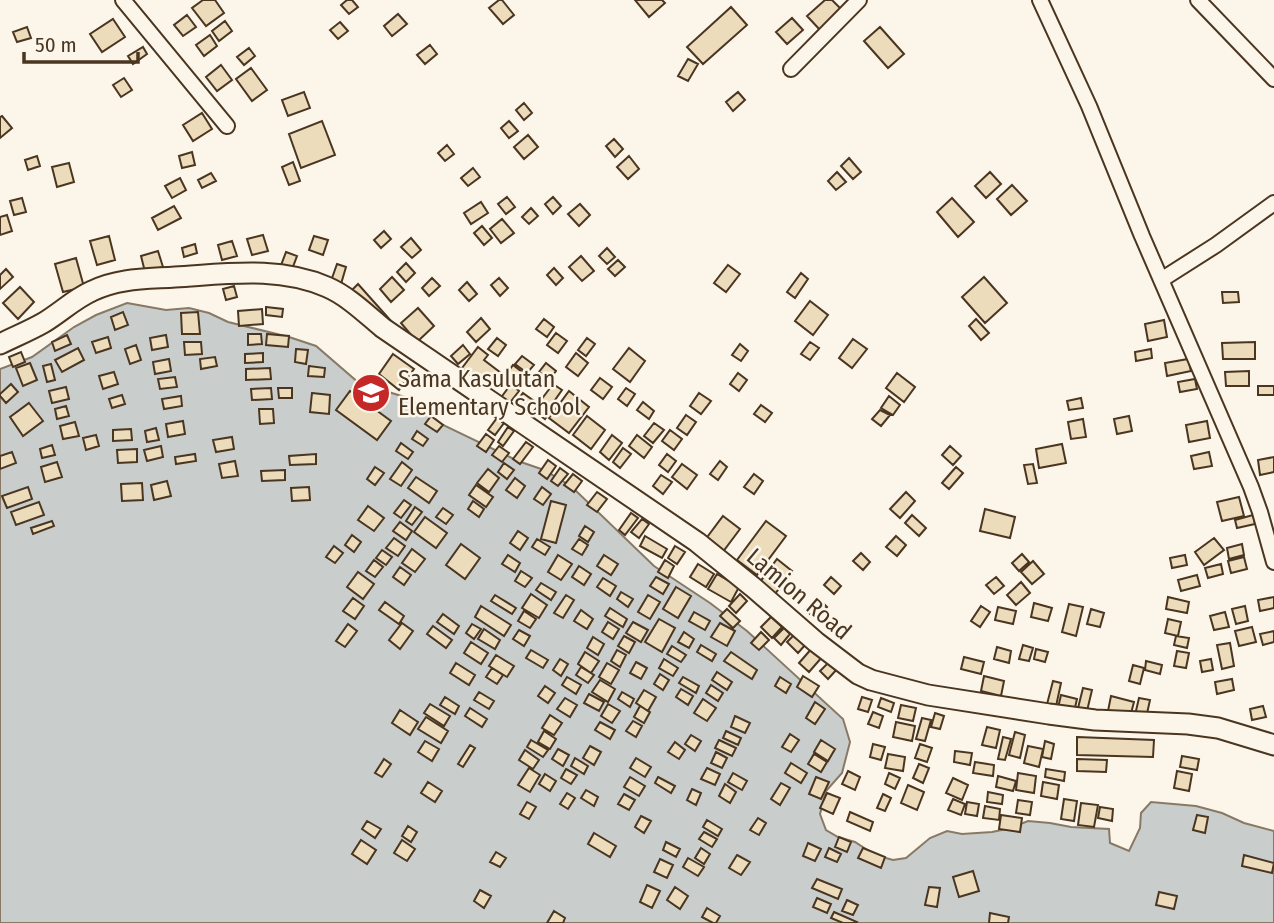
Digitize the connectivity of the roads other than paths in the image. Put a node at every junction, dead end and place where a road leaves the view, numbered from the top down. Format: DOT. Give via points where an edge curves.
graph roads {
  1 [pos="123,0"];
  2 [pos="859,0"];
  3 [pos="1040,0"];
  4 [pos="1198,0"];
  5 [pos="791,69"];
  6 [pos="1274,79"];
  7 [pos="228,126"];
  8 [pos="1274,203"];
  9 [pos="1161,280"];
  10 [pos="0,344"];
  11 [pos="1274,562"];
  12 [pos="1274,745"];
  1 -- 7 [label="street"];
  2 -- 5 [label="street"];
  3 -- 9 [label="street"];
  4 -- 6 [label="street"];
  8 -- 9 [label="street"];
  9 -- 11 [label="street" via="1251,487"];
  10 -- 12 [label="street, Lamion Road" via="113,282 249,272 330,288 697,542 816,642 871,681 1049,714 1218,728"];
}
